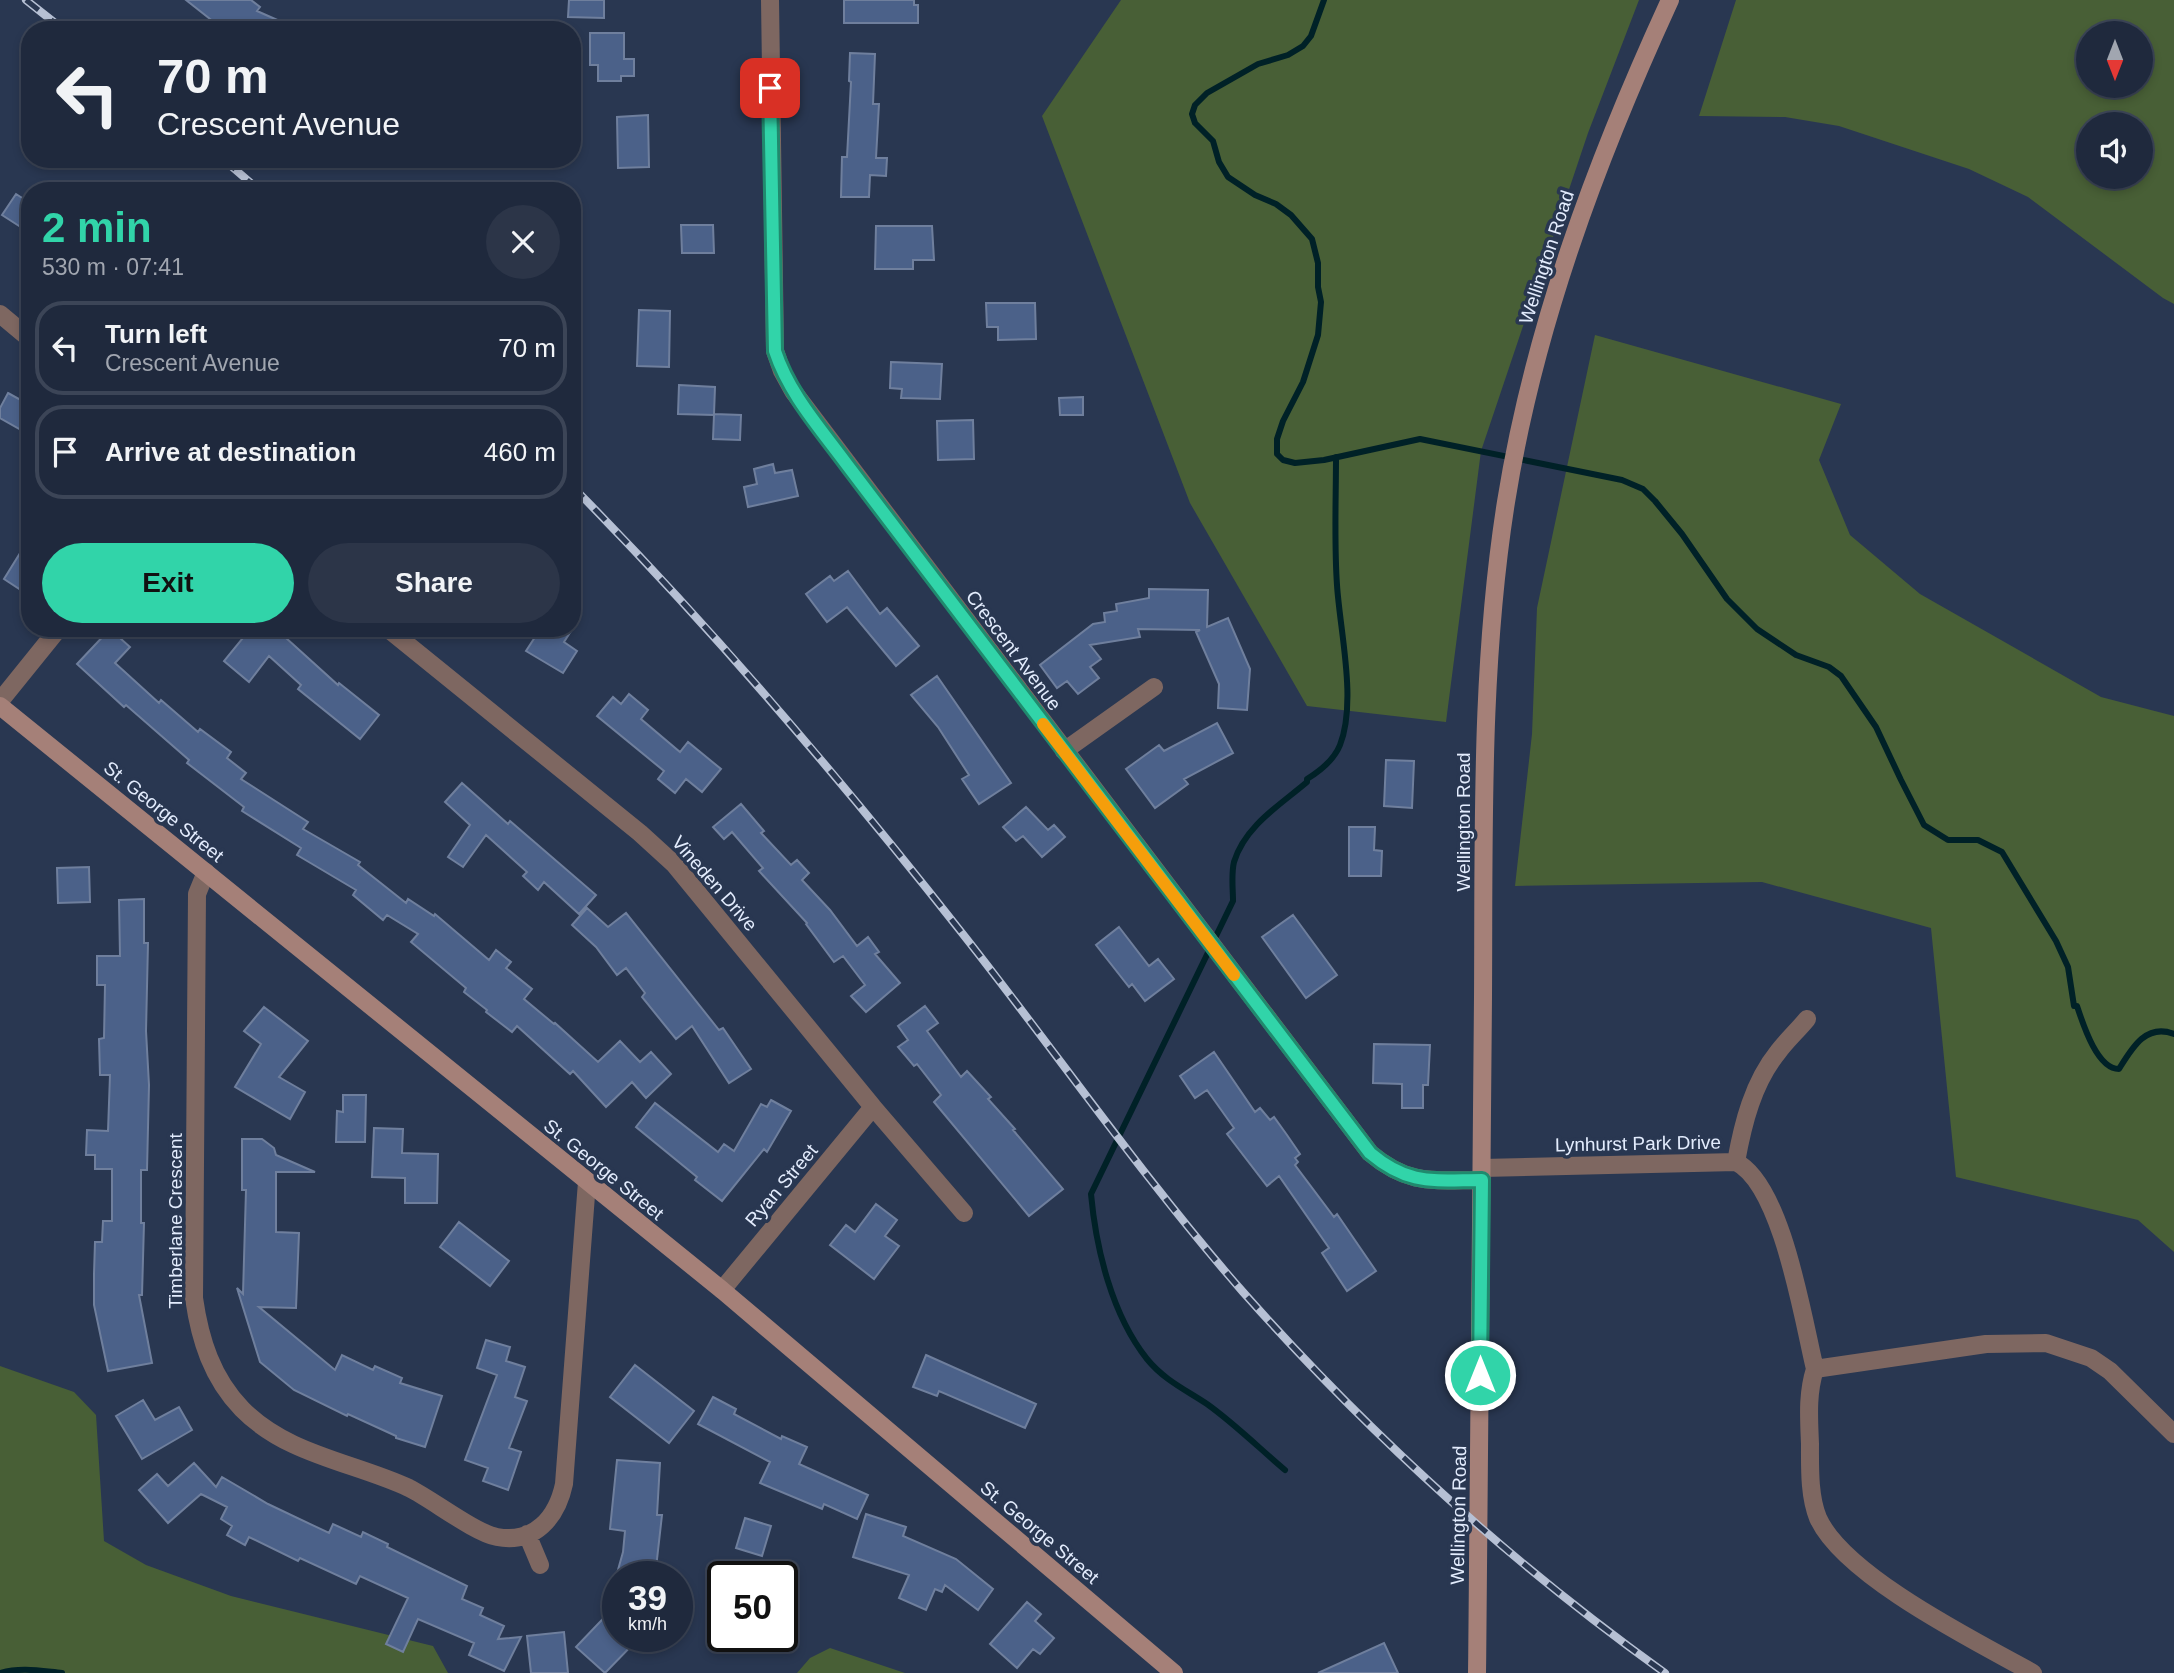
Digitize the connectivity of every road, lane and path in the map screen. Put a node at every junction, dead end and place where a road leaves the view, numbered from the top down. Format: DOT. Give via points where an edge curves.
graph roads {
  1 [pos="770,0"];
  2 [pos="1670,0"];
  3 [pos="0,314"];
  4 [pos="21,332"];
  5 [pos="52,637"];
  6 [pos="398,637"];
  7 [pos="1154,687"];
  8 [pos="0,703"];
  9 [pos="1064,751"];
  10 [pos="206,873"];
  11 [pos="1807,1019"];
  12 [pos="873,1107"];
  13 [pos="1736,1162"];
  14 [pos="1482,1174"];
  15 [pos="587,1182"];
  16 [pos="964,1213"];
  17 [pos="722,1290"];
  18 [pos="1815,1369"];
  19 [pos="2174,1434"];
  20 [pos="527,1534"];
  21 [pos="540,1565"];
  22 [pos="1174,1673"];
  23 [pos="1477,1673"];
  24 [pos="2033,1673"];
  1 -- 9 [label="street, Crescent Avenue" via="775,351 782,371"];
  2 -- 14 [label="main road, Wellington Road" via="1602,155 1560,274 1533,372 1506,503 1485,727"];
  3 -- 4 [label="street"];
  5 -- 8 [label="street"];
  6 -- 12 [label="street, Vineden Drive" via="674,864"];
  7 -- 9 [label="street"];
  8 -- 10 [label="main road, St. George Street"];
  9 -- 14 [label="street, Crescent Avenue" via="1370,1153 1390,1170 1411,1178 1438,1180"];
  10 -- 15 [label="main road, St. George Street"];
  10 -- 20 [label="street, Timberlane Crescent" via="197,894 194,1265 197,1323 212,1366 243,1410 278,1437 409,1488 481,1531 497,1537"];
  11 -- 13 [label="street" via="1761,1078 1744,1117"];
  12 -- 16 [label="street, Vineden Drive"];
  12 -- 17 [label="street, Ryan Street"];
  13 -- 14 [label="street, Lynhurst Park Drive"];
  13 -- 18 [label="street, Lynhurst Park Drive" via="1761,1186 1777,1218"];
  14 -- 23 [label="main road, Wellington Road"];
  15 -- 17 [label="main road, St. George Street"];
  15 -- 20 [label="street" via="564,1485 547,1524"];
  17 -- 22 [label="main road, St. George Street"];
  18 -- 19 [label="street" via="1986,1345 2046,1343 2091,1358 2110,1371"];
  18 -- 24 [label="street, Lynhurst Park Drive" via="1809,1397 1812,1491 1817,1516 1830,1538 1909,1601"];
  20 -- 21 [label="street"];
}
